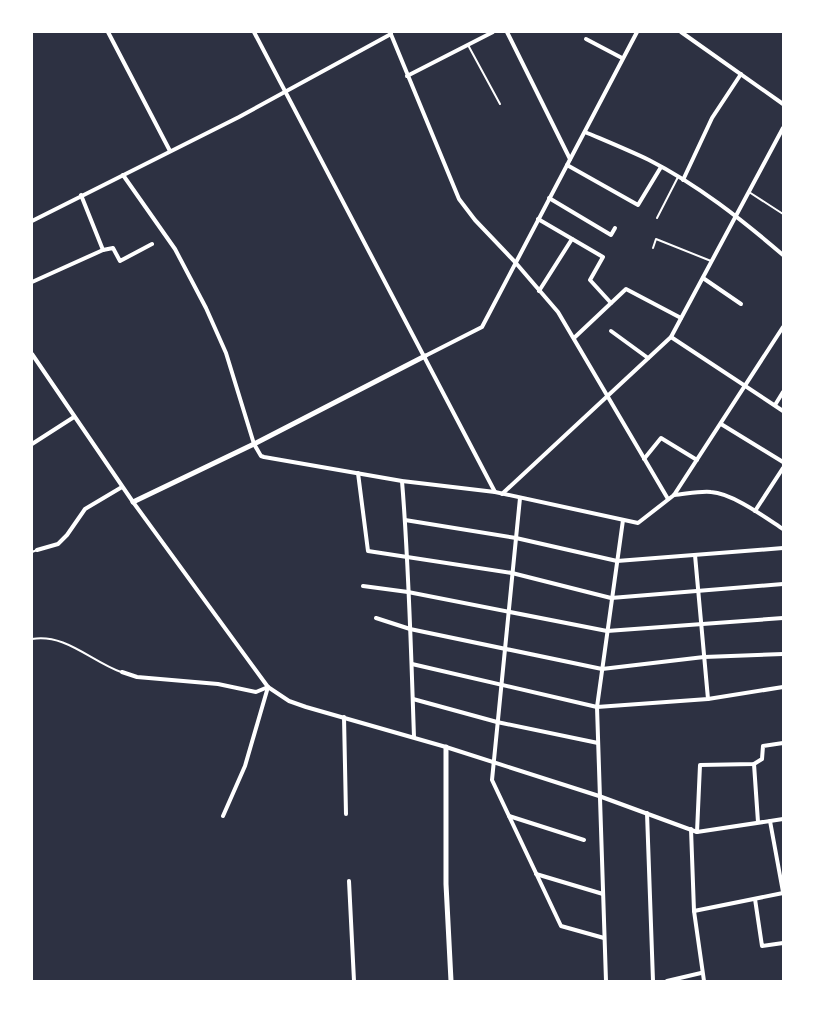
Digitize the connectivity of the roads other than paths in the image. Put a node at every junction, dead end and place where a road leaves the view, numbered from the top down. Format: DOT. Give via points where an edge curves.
graph roads {
  1 [pos="108,32"];
  2 [pos="254,32"];
  3 [pos="493,32"];
  4 [pos="506,32"];
  5 [pos="637,32"];
  6 [pos="681,32"];
  7 [pos="390,33"];
  8 [pos="586,39"];
  9 [pos="468,45"];
  10 [pos="622,58"];
  11 [pos="740,74"];
  12 [pos="407,76"];
  13 [pos="285,91"];
  14 [pos="500,104"];
  15 [pos="783,104"];
  16 [pos="783,128"];
  17 [pos="585,132"];
  18 [pos="170,151"];
  19 [pos="570,159"];
  20 [pos="567,165"];
  21 [pos="661,167"];
  22 [pos="122,175"];
  23 [pos="678,177"];
  24 [pos="683,180"];
  25 [pos="749,192"];
  26 [pos="81,196"];
  27 [pos="550,198"];
  28 [pos="783,214"];
  29 [pos="737,216"];
  30 [pos="657,218"];
  31 [pos="538,219"];
  32 [pos="32,221"];
  33 [pos="616,228"];
  34 [pos="572,239"];
  35 [pos="152,244"];
  36 [pos="652,248"];
  37 [pos="103,250"];
  38 [pos="783,255"];
  39 [pos="712,261"];
  40 [pos="515,262"];
  41 [pos="703,278"];
  42 [pos="32,282"];
  43 [pos="539,291"];
  44 [pos="611,303"];
  45 [pos="741,304"];
  46 [pos="681,318"];
  47 [pos="783,327"];
  48 [pos="611,331"];
  49 [pos="671,337"];
  50 [pos="574,338"];
  51 [pos="32,354"];
  52 [pos="425,356"];
  53 [pos="648,358"];
  54 [pos="745,386"];
  55 [pos="783,392"];
  56 [pos="607,396"];
  57 [pos="774,405"];
  58 [pos="783,411"];
  59 [pos="74,417"];
  60 [pos="721,424"];
  61 [pos="32,444"];
  62 [pos="254,444"];
  63 [pos="644,459"];
  64 [pos="697,460"];
  65 [pos="783,462"];
  66 [pos="783,468"];
  67 [pos="358,473"];
  68 [pos="402,481"];
  69 [pos="122,487"];
  70 [pos="495,492"];
  71 [pos="502,494"];
  72 [pos="674,496"];
  73 [pos="520,498"];
  74 [pos="668,499"];
  75 [pos="133,502"];
  76 [pos="755,511"];
  77 [pos="405,520"];
  78 [pos="623,520"];
  79 [pos="783,529"];
  80 [pos="516,538"];
  81 [pos="783,548"];
  82 [pos="37,550"];
  83 [pos="32,552"];
  84 [pos="695,555"];
  85 [pos="408,557"];
  86 [pos="617,561"];
  87 [pos="512,573"];
  88 [pos="783,584"];
  89 [pos="363,586"];
  90 [pos="698,591"];
  91 [pos="408,592"];
  92 [pos="611,598"];
  93 [pos="508,611"];
  94 [pos="376,618"];
  95 [pos="783,618"];
  96 [pos="701,624"];
  97 [pos="410,629"];
  98 [pos="607,631"];
  99 [pos="32,639"];
  100 [pos="504,648"];
  101 [pos="783,654"];
  102 [pos="704,657"];
  103 [pos="412,664"];
  104 [pos="602,669"];
  105 [pos="122,672"];
  106 [pos="501,685"];
  107 [pos="268,687"];
  108 [pos="783,687"];
  109 [pos="413,699"];
  110 [pos="708,699"];
  111 [pos="597,707"];
  112 [pos="344,717"];
  113 [pos="497,722"];
  114 [pos="414,737"];
  115 [pos="598,743"];
  116 [pos="783,743"];
  117 [pos="446,747"];
  118 [pos="493,762"];
  119 [pos="754,764"];
  120 [pos="599,796"];
  121 [pos="647,813"];
  122 [pos="346,814"];
  123 [pos="223,816"];
  124 [pos="509,816"];
  125 [pos="783,819"];
  126 [pos="770,821"];
  127 [pos="758,822"];
  128 [pos="691,829"];
  129 [pos="697,832"];
  130 [pos="584,840"];
  131 [pos="536,874"];
  132 [pos="349,881"];
  133 [pos="783,892"];
  134 [pos="603,894"];
  135 [pos="755,898"];
  136 [pos="694,911"];
  137 [pos="604,938"];
  138 [pos="783,943"];
  139 [pos="701,972"];
  140 [pos="354,981"];
  141 [pos="452,981"];
  142 [pos="606,981"];
  143 [pos="653,981"];
  144 [pos="667,981"];
  145 [pos="704,981"];
  1 -- 18 [label="street"];
  2 -- 13 [label="street"];
  3 -- 9 [label="street"];
  4 -- 19 [label="street"];
  5 -- 10 [label="street"];
  6 -- 11 [label="street"];
  7 -- 12 [label="street"];
  7 -- 13 [label="street"];
  8 -- 10 [label="street"];
  9 -- 12 [label="street"];
  9 -- 14 [label="lane"];
  10 -- 17 [label="street"];
  11 -- 15 [label="street"];
  11 -- 24 [label="street" via="712,118"];
  12 -- 40 [label="street" via="459,199"];
  13 -- 18 [label="street"];
  13 -- 52 [label="street"];
  16 -- 25 [label="street"];
  17 -- 19 [label="street"];
  17 -- 21 [label="street"];
  18 -- 22 [label="street"];
  19 -- 20 [label="street"];
  20 -- 21 [label="street" via="638,205"];
  20 -- 27 [label="street"];
  21 -- 23 [label="street"];
  22 -- 26 [label="street"];
  22 -- 62 [label="street" via="175,249 206,308 226,352"];
  23 -- 24 [label="street"];
  23 -- 30 [label="lane"];
  24 -- 29 [label="street"];
  25 -- 28 [label="lane"];
  25 -- 29 [label="street"];
  26 -- 32 [label="street"];
  26 -- 37 [label="street"];
  27 -- 31 [label="street"];
  27 -- 33 [label="street" via="611,235"];
  29 -- 38 [label="street"];
  29 -- 39 [label="street"];
  31 -- 34 [label="street"];
  31 -- 40 [label="street"];
  34 -- 43 [label="street"];
  34 -- 44 [label="street" via="603,257 590,280"];
  35 -- 37 [label="street" via="120,261 113,248"];
  36 -- 39 [label="lane" via="656,239"];
  37 -- 42 [label="street"];
  39 -- 41 [label="street"];
  40 -- 43 [label="street"];
  40 -- 52 [label="street" via="482,327"];
  41 -- 45 [label="street"];
  41 -- 46 [label="street"];
  43 -- 50 [label="street" via="558,312"];
  44 -- 46 [label="street" via="626,289"];
  44 -- 50 [label="street"];
  46 -- 49 [label="street"];
  47 -- 54 [label="street"];
  48 -- 53 [label="street"];
  49 -- 53 [label="street"];
  49 -- 54 [label="street"];
  50 -- 56 [label="street"];
  51 -- 59 [label="street"];
  52 -- 62 [label="street"];
  52 -- 70 [label="street"];
  53 -- 56 [label="street"];
  54 -- 57 [label="street"];
  54 -- 60 [label="street"];
  55 -- 57 [label="street"];
  56 -- 63 [label="street"];
  56 -- 71 [label="street"];
  57 -- 58 [label="street"];
  59 -- 61 [label="street"];
  59 -- 69 [label="street"];
  60 -- 64 [label="street"];
  60 -- 65 [label="street"];
  62 -- 67 [label="street" via="264,457"];
  62 -- 75 [label="street"];
  63 -- 64 [label="street" via="661,438"];
  63 -- 74 [label="street"];
  64 -- 72 [label="street"];
  66 -- 76 [label="street"];
  67 -- 68 [label="street"];
  67 -- 85 [label="street" via="368,551"];
  68 -- 70 [label="street"];
  68 -- 77 [label="street"];
  69 -- 75 [label="street"];
  69 -- 82 [label="street" via="86,510 58,544"];
  70 -- 71 [label="street"];
  71 -- 73 [label="street"];
  72 -- 74 [label="street"];
  72 -- 76 [label="street" via="712,492 723,494"];
  73 -- 78 [label="street"];
  73 -- 80 [label="street"];
  74 -- 78 [label="street" via="638,523"];
  75 -- 107 [label="street"];
  76 -- 79 [label="street"];
  77 -- 80 [label="street"];
  77 -- 85 [label="street"];
  78 -- 86 [label="street"];
  80 -- 86 [label="street"];
  80 -- 87 [label="street"];
  81 -- 84 [label="street"];
  82 -- 83 [label="lane"];
  84 -- 86 [label="street"];
  84 -- 90 [label="street"];
  85 -- 87 [label="street"];
  85 -- 91 [label="street"];
  86 -- 92 [label="street"];
  87 -- 92 [label="street"];
  87 -- 93 [label="street"];
  88 -- 90 [label="street"];
  89 -- 91 [label="street"];
  90 -- 92 [label="street"];
  90 -- 96 [label="street"];
  91 -- 93 [label="street"];
  91 -- 97 [label="street"];
  92 -- 98 [label="street"];
  93 -- 98 [label="street"];
  93 -- 100 [label="street"];
  94 -- 97 [label="street"];
  95 -- 96 [label="street"];
  96 -- 98 [label="street"];
  96 -- 102 [label="street"];
  97 -- 100 [label="street"];
  97 -- 103 [label="street"];
  98 -- 104 [label="street"];
  99 -- 105 [label="lane" via="62,642"];
  100 -- 104 [label="street"];
  100 -- 106 [label="street"];
  101 -- 102 [label="street"];
  102 -- 104 [label="street"];
  102 -- 110 [label="street"];
  103 -- 106 [label="street"];
  103 -- 109 [label="street"];
  104 -- 111 [label="street"];
  105 -- 107 [label="street" via="137,677 218,684 256,692"];
  106 -- 111 [label="street"];
  106 -- 113 [label="street"];
  107 -- 112 [label="street" via="289,701"];
  107 -- 123 [label="street" via="245,766"];
  108 -- 110 [label="street"];
  109 -- 113 [label="street"];
  109 -- 114 [label="street"];
  110 -- 111 [label="street"];
  111 -- 115 [label="street"];
  112 -- 114 [label="street"];
  112 -- 122 [label="street"];
  113 -- 115 [label="street"];
  113 -- 118 [label="street"];
  114 -- 117 [label="street"];
  115 -- 120 [label="street"];
  116 -- 119 [label="street" via="763,746 762,758"];
  117 -- 118 [label="street"];
  117 -- 141 [label="street" via="446,884"];
  118 -- 120 [label="street"];
  118 -- 124 [label="street" via="492,780"];
  119 -- 127 [label="street"];
  119 -- 129 [label="street" via="700,765"];
  120 -- 121 [label="street"];
  120 -- 134 [label="street"];
  121 -- 128 [label="street"];
  121 -- 143 [label="street"];
  124 -- 130 [label="street"];
  124 -- 131 [label="street"];
  125 -- 126 [label="street"];
  126 -- 127 [label="street"];
  126 -- 133 [label="street"];
  127 -- 129 [label="street"];
  128 -- 129 [label="street"];
  128 -- 136 [label="street"];
  131 -- 134 [label="street"];
  131 -- 137 [label="street" via="561,926"];
  132 -- 140 [label="street"];
  133 -- 135 [label="street"];
  134 -- 137 [label="street"];
  135 -- 136 [label="street"];
  135 -- 138 [label="street" via="762,946"];
  136 -- 139 [label="street"];
  137 -- 142 [label="street"];
  139 -- 144 [label="street"];
  139 -- 145 [label="street"];
}
